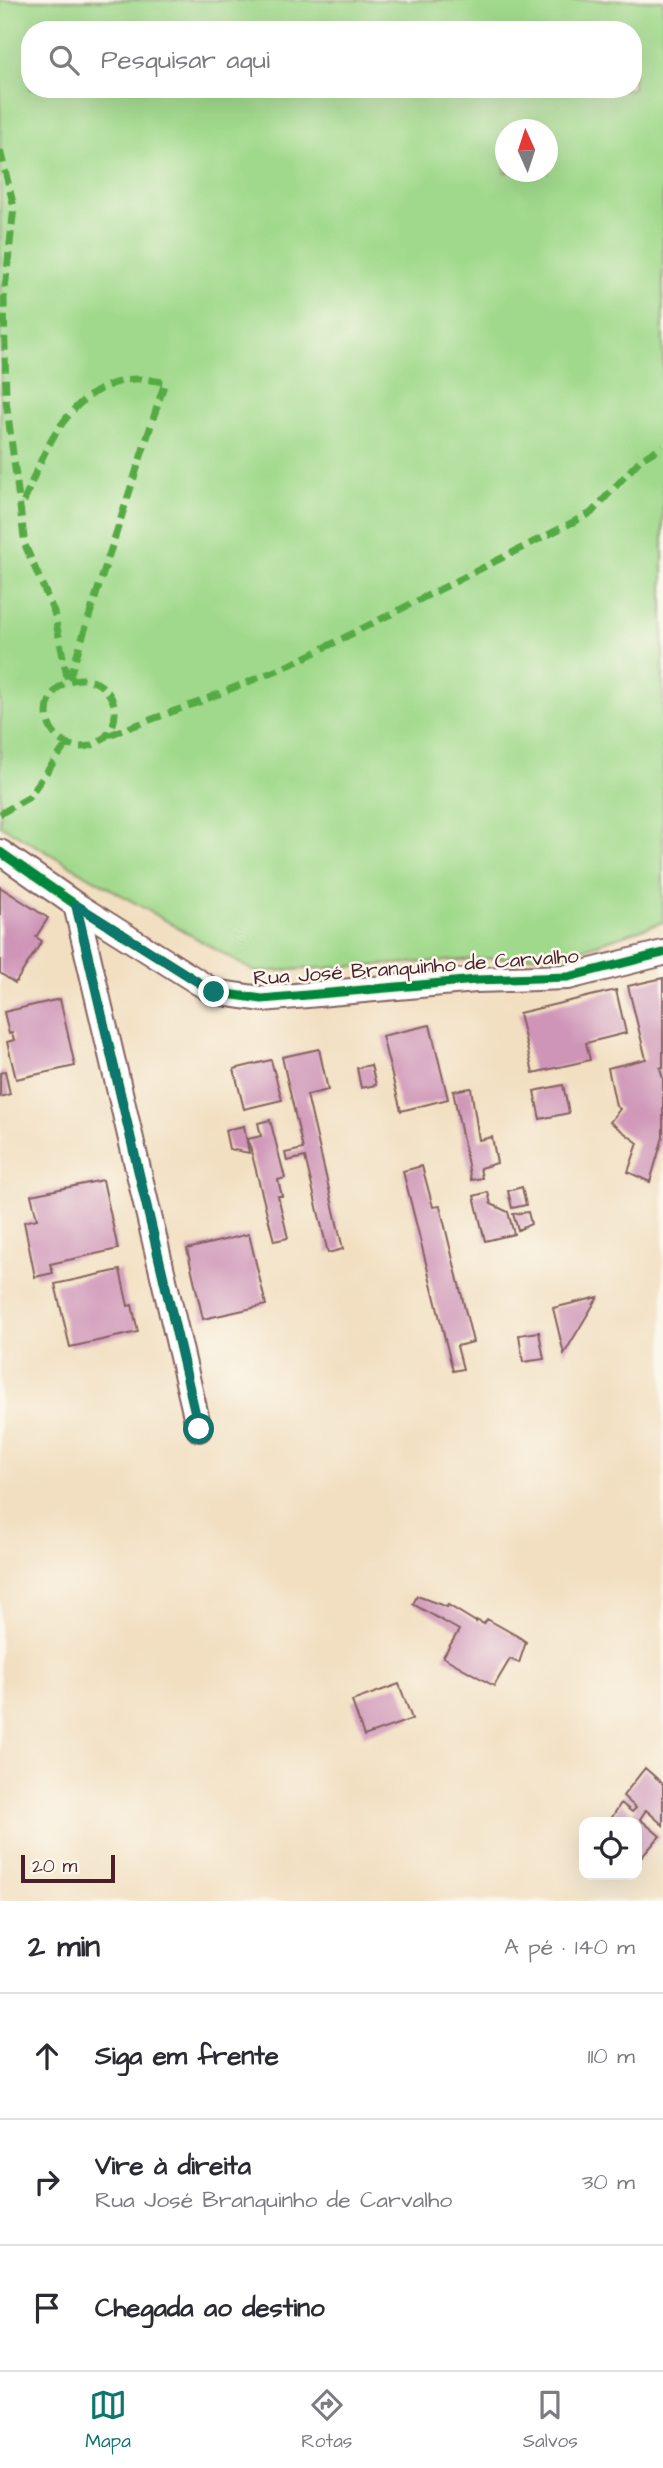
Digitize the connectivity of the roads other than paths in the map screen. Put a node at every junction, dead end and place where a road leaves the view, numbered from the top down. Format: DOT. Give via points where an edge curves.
graph roads {
  1 [pos="0,852"];
  2 [pos="76,905"];
  3 [pos="663,953"];
  4 [pos="199,1429"];
  1 -- 2 [label="street, Rua José Branquinho de Carvalho"];
  2 -- 3 [label="street, Rua José Branquinho de Carvalho" via="214,992 262,999 476,980 568,977"];
  2 -- 4 [label="street"];
}
